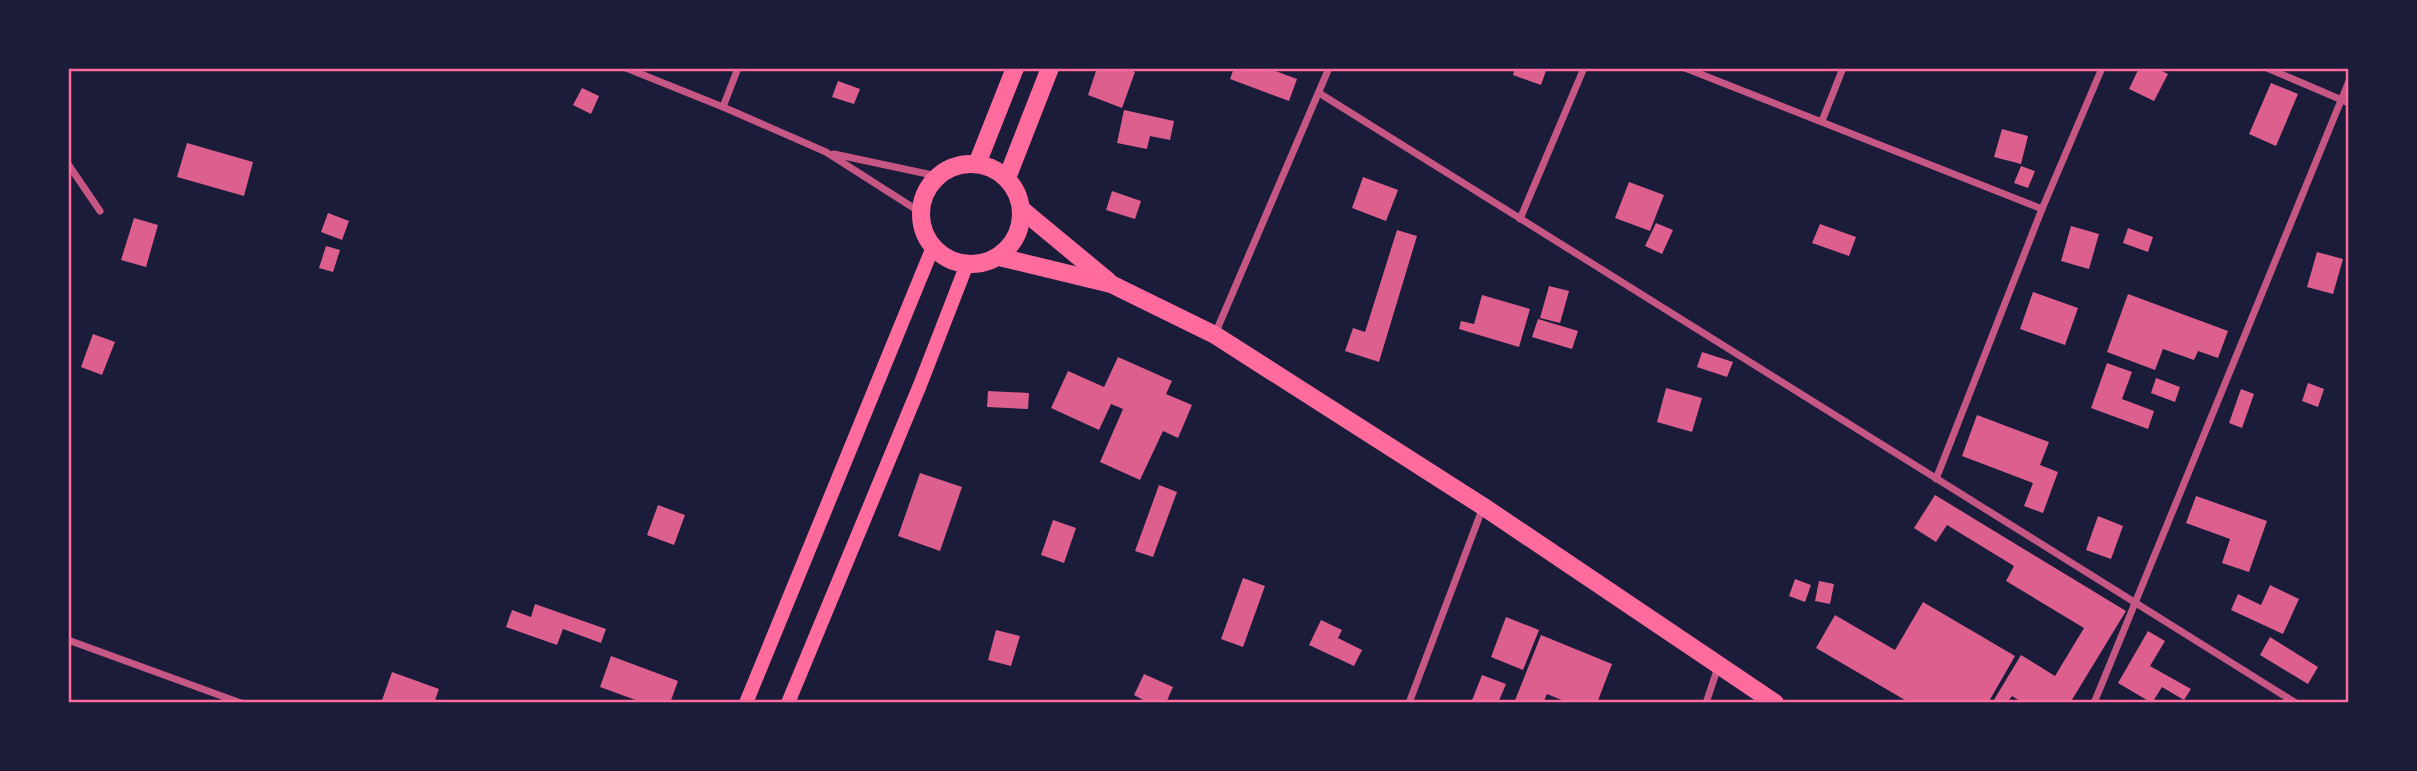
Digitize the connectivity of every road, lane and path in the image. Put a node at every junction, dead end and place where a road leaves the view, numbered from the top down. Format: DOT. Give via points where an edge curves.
graph roads {
  1 [pos="625,68"];
  2 [pos="738,68"];
  3 [pos="1015,68"];
  4 [pos="1050,68"];
  5 [pos="1329,68"];
  6 [pos="1584,68"];
  7 [pos="1685,68"];
  8 [pos="1843,68"];
  9 [pos="2102,68"];
  10 [pos="2267,68"];
  11 [pos="2349,81"];
  12 [pos="1319,93"];
  13 [pos="2345,101"];
  14 [pos="723,107"];
  15 [pos="1822,121"];
  16 [pos="826,152"];
  17 [pos="68,163"];
  18 [pos="977,164"];
  19 [pos="937,176"];
  20 [pos="1007,178"];
  21 [pos="1021,209"];
  22 [pos="2042,209"];
  23 [pos="100,211"];
  24 [pos="920,212"];
  25 [pos="1520,219"];
  26 [pos="933,247"];
  27 [pos="999,257"];
  28 [pos="967,264"];
  29 [pos="1111,284"];
  30 [pos="1215,335"];
  31 [pos="1936,479"];
  32 [pos="1484,507"];
  33 [pos="2134,602"];
  34 [pos="68,640"];
  35 [pos="1718,667"];
  36 [pos="242,703"];
  37 [pos="746,703"];
  38 [pos="788,703"];
  39 [pos="1409,703"];
  40 [pos="1706,703"];
  41 [pos="1775,703"];
  42 [pos="2094,703"];
  43 [pos="2296,703"];
  1 -- 14 [label="street"];
  2 -- 14 [label="street"];
  3 -- 18 [label="main road"];
  4 -- 20 [label="main road"];
  5 -- 12 [label="street"];
  6 -- 25 [label="street"];
  7 -- 15 [label="street"];
  8 -- 15 [label="street"];
  9 -- 22 [label="street"];
  10 -- 13 [label="street"];
  11 -- 13 [label="street"];
  12 -- 25 [label="street"];
  12 -- 30 [label="street"];
  13 -- 33 [label="street"];
  14 -- 16 [label="street"];
  15 -- 22 [label="street"];
  16 -- 19 [label="street"];
  16 -- 24 [label="street"];
  17 -- 23 [label="street"];
  18 -- 19 [label="main road" via="949,168"];
  18 -- 20 [label="main road"];
  19 -- 24 [label="main road" via="928,186"];
  20 -- 21 [label="main road"];
  21 -- 27 [label="main road" via="1014,241"];
  21 -- 29 [label="main road"];
  22 -- 31 [label="street"];
  24 -- 26 [label="main road" via="923,231"];
  25 -- 31 [label="street"];
  26 -- 28 [label="main road" via="954,262"];
  26 -- 37 [label="main road"];
  27 -- 28 [label="main road"];
  27 -- 29 [label="main road"];
  28 -- 38 [label="main road"];
  29 -- 30 [label="main road"];
  30 -- 32 [label="main road"];
  31 -- 33 [label="street"];
  32 -- 35 [label="main road"];
  32 -- 39 [label="street"];
  33 -- 42 [label="street"];
  33 -- 43 [label="street"];
  34 -- 36 [label="street"];
  35 -- 40 [label="street"];
  35 -- 41 [label="main road"];
}
